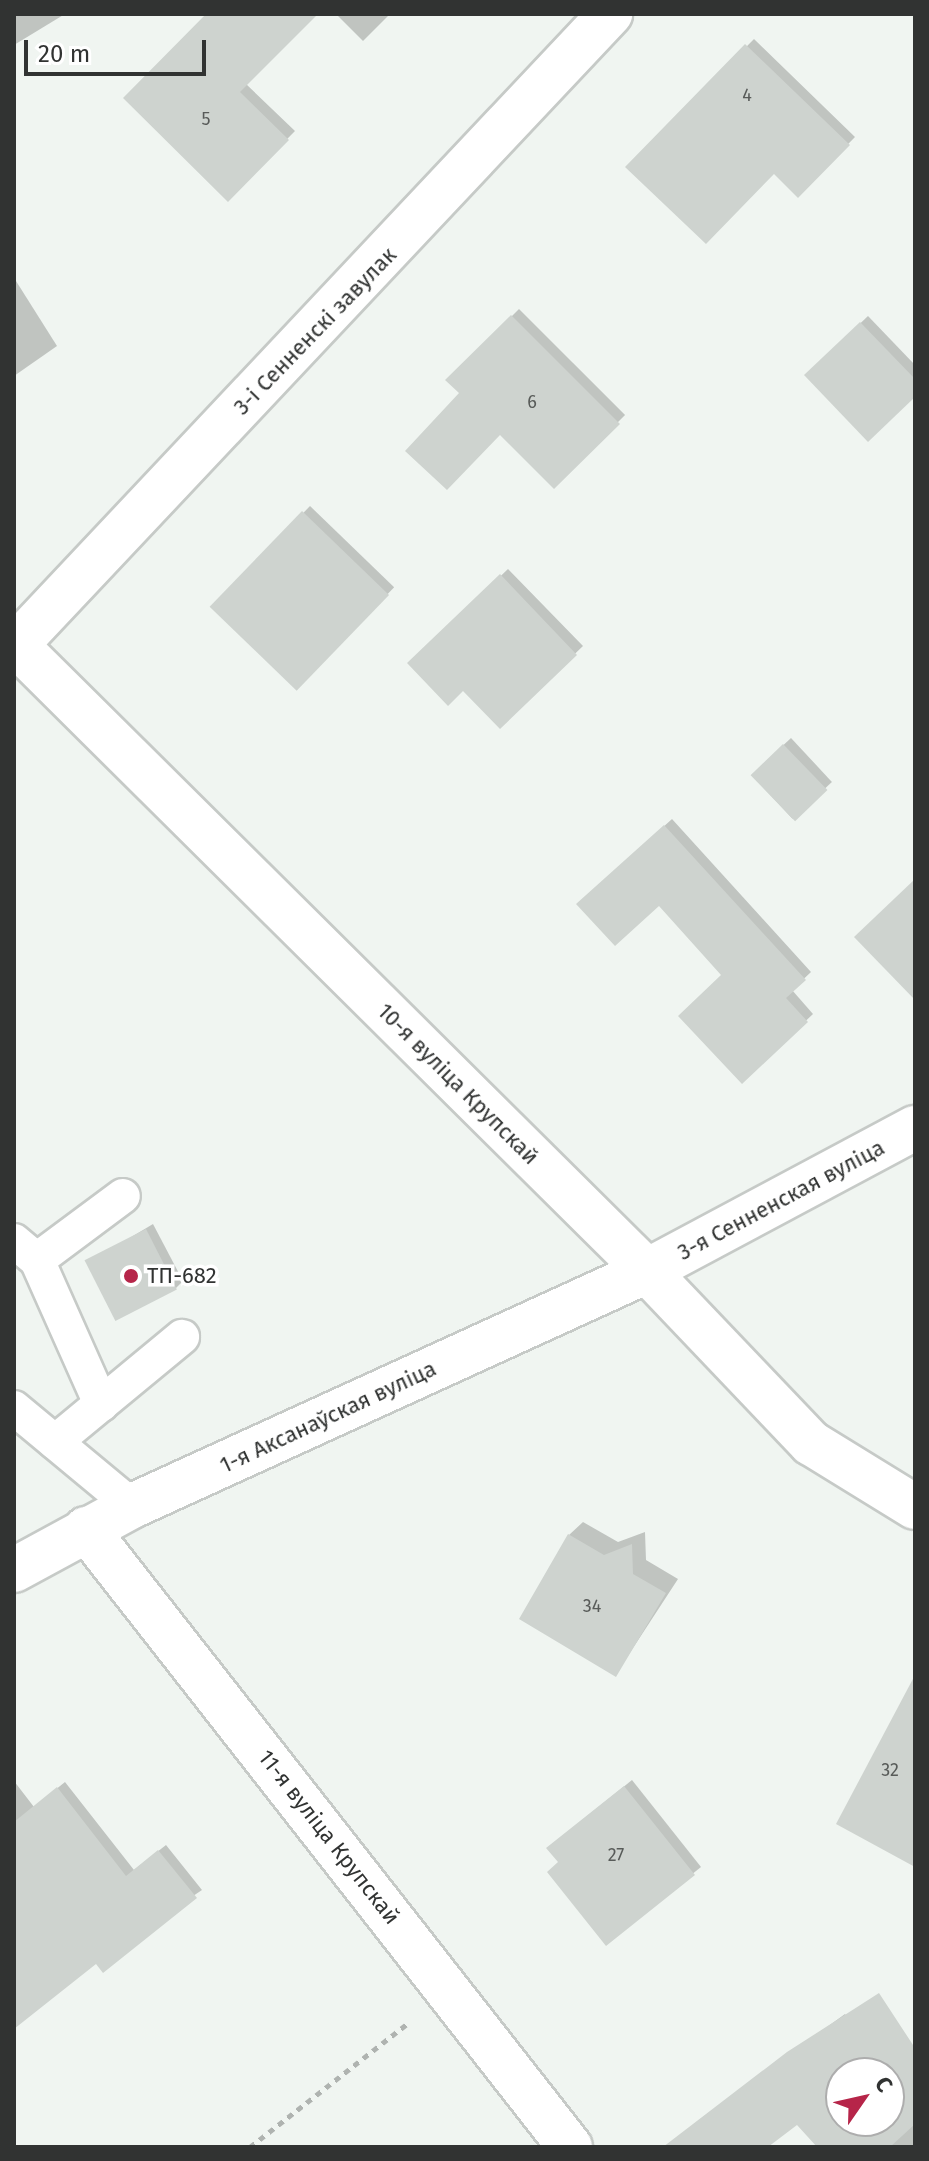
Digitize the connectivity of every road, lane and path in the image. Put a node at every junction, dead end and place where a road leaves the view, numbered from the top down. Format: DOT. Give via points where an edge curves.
graph roads {
  1 [pos="610,14"];
  2 [pos="15,644"];
  3 [pos="915,1128"];
  4 [pos="123,1196"];
  5 [pos="26,1250"];
  6 [pos="647,1271"];
  7 [pos="182,1337"];
  8 [pos="101,1404"];
  9 [pos="14,1408"];
  10 [pos="55,1442"];
  11 [pos="132,1506"];
  12 [pos="915,1507"];
  13 [pos="86,1529"];
  14 [pos="14,1570"];
  15 [pos="450,1990"];
  16 [pos="250,2147"];
  17 [pos="570,2147"];
  1 -- 2 [label="street, 3-і Сенненскі завулак"];
  2 -- 6 [label="street, 10-я вуліца Крупскай"];
  3 -- 6 [label="street, 3-я Сенненская вуліца"];
  4 -- 5 [label="lane"];
  5 -- 8 [label="lane"];
  6 -- 11 [label="street, 1-я Аксанаўская вуліца"];
  6 -- 12 [label="street, 10-я вуліца Крупскай" via="811,1443"];
  7 -- 8 [label="lane"];
  8 -- 10 [label="lane"];
  9 -- 10 [label="lane"];
  10 -- 11 [label="lane"];
  11 -- 13 [label="street, 1-я Аксанаўская вуліца"];
  13 -- 14 [label="street, 1-я Аксанаўская вуліца"];
  13 -- 15 [label="street, 11-я вуліца Крупскай"];
  15 -- 16 [label="path"];
  15 -- 17 [label="street, 11-я вуліца Крупскай"];
}
